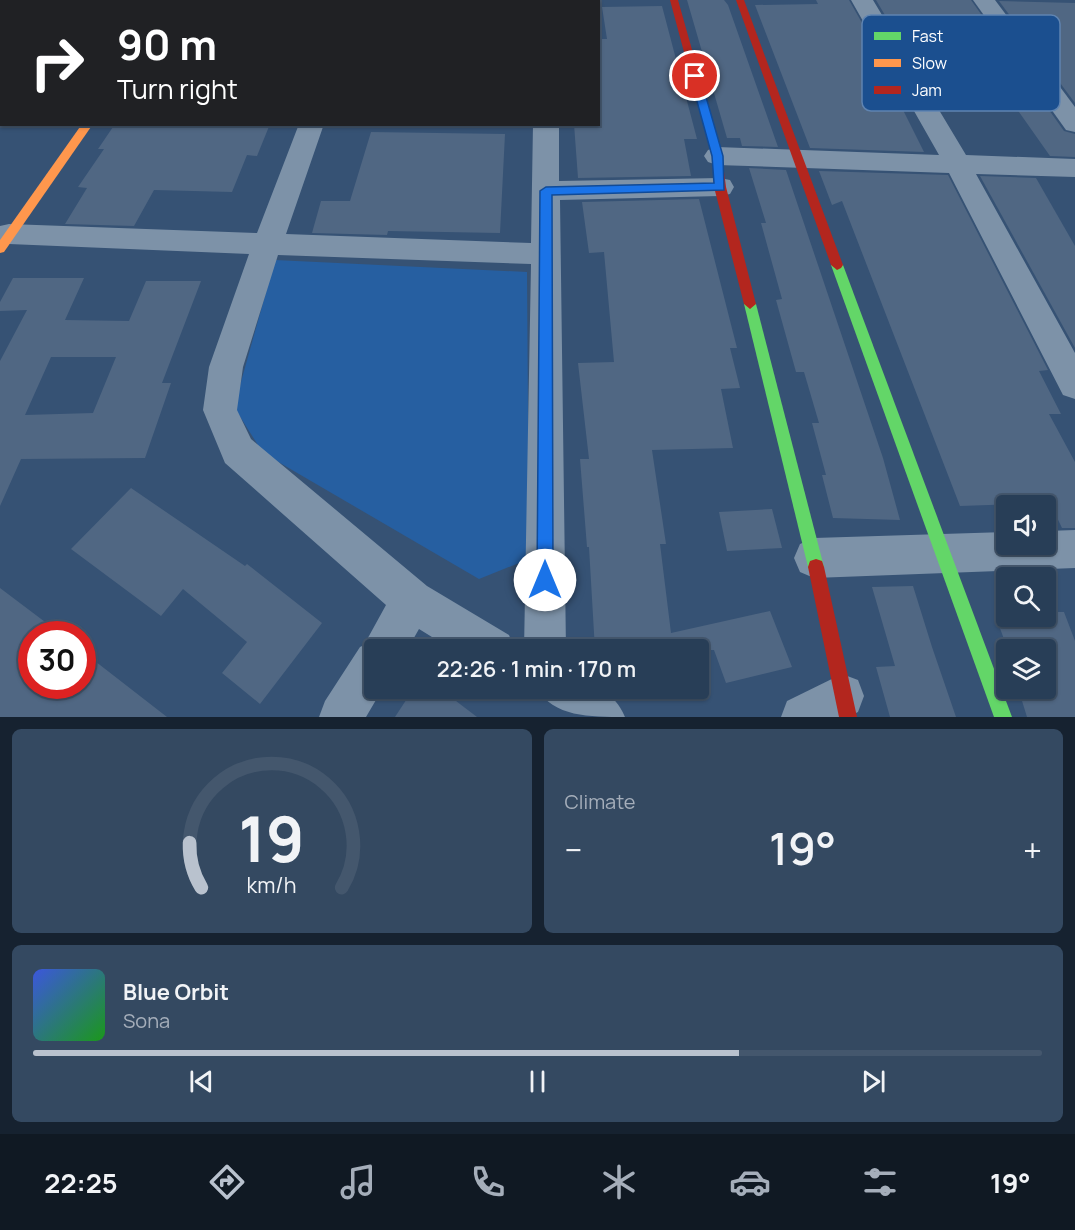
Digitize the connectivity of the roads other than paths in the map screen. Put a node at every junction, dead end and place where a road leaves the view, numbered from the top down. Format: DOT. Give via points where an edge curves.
graph roads {
  1 [pos="674,0"];
  2 [pos="740,0"];
  3 [pos="862,0"];
  4 [pos="984,0"];
  5 [pos="871,15"];
  6 [pos="995,15"];
  7 [pos="1060,104"];
  8 [pos="927,111"];
  9 [pos="1075,124"];
  10 [pos="87,126"];
  11 [pos="311,126"];
  12 [pos="546,126"];
  13 [pos="717,156"];
  14 [pos="796,157"];
  15 [pos="957,163"];
  16 [pos="1075,168"];
  17 [pos="720,187"];
  18 [pos="546,191"];
  19 [pos="5,241"];
  20 [pos="268,242"];
  21 [pos="546,254"];
  22 [pos="1075,385"];
  23 [pos="1075,549"];
  24 [pos="944,554"];
  25 [pos="814,558"];
  26 [pos="412,601"];
  27 [pos="390,639"];
  28 [pos="476,639"];
  29 [pos="545,639"];
  30 [pos="364,680"];
  31 [pos="576,699"];
  32 [pos="845,706"];
  33 [pos="341,717"];
  34 [pos="603,717"];
  35 [pos="803,717"];
  36 [pos="1003,717"];
  1 -- 13 [label="street"];
  2 -- 14 [label="street"];
  3 -- 5 [label="street"];
  4 -- 6 [label="street"];
  7 -- 9 [label="street"];
  8 -- 15 [label="street"];
  10 -- 19 [label="street"];
  11 -- 20 [label="street"];
  12 -- 18 [label="street"];
  13 -- 14 [label="street"];
  13 -- 17 [label="street"];
  14 -- 15 [label="street"];
  14 -- 24 [label="street"];
  15 -- 16 [label="street"];
  15 -- 22 [label="street"];
  17 -- 18 [label="street"];
  17 -- 25 [label="street"];
  18 -- 21 [label="street"];
  19 -- 20 [label="street"];
  20 -- 21 [label="street"];
  20 -- 26 [label="street" via="226,367 220,410 238,452"];
  21 -- 29 [label="street"];
  23 -- 24 [label="street"];
  24 -- 25 [label="street"];
  24 -- 36 [label="street"];
  25 -- 32 [label="street"];
  26 -- 27 [label="street"];
  26 -- 28 [label="street"];
  30 -- 33 [label="street"];
  31 -- 34 [label="street"];
  32 -- 35 [label="street"];
}
